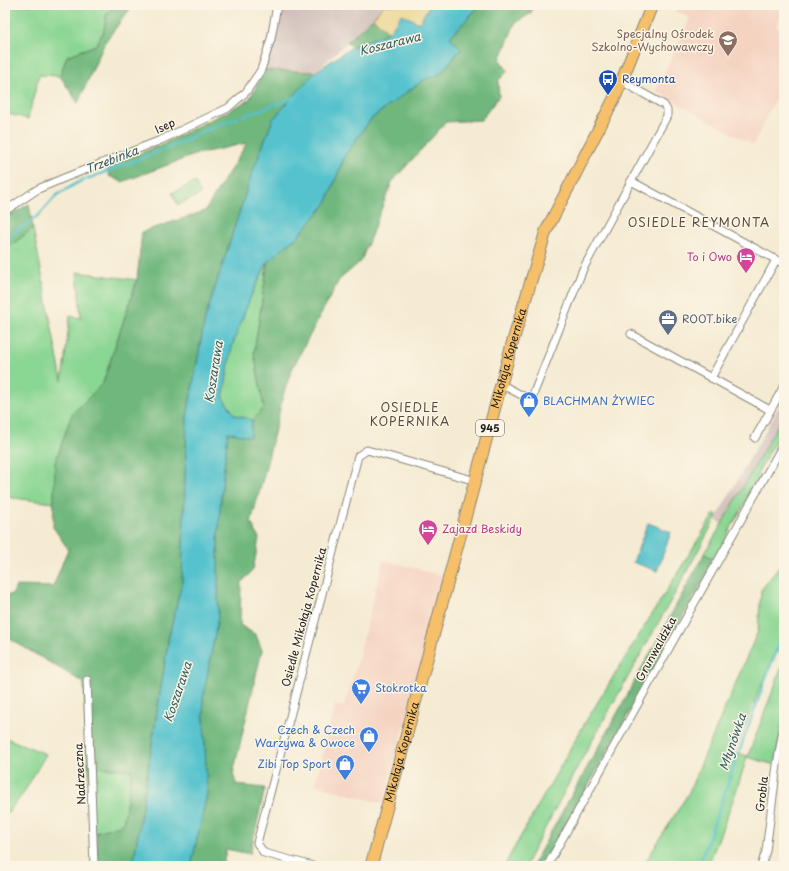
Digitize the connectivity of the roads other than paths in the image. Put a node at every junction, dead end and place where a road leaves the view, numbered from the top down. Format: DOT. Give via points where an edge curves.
graph roads {
  1 [pos="277,5"];
  2 [pos="652,5"];
  3 [pos="621,81"];
  4 [pos="631,182"];
  5 [pos="5,211"];
  6 [pos="776,260"];
  7 [pos="784,264"];
  8 [pos="631,334"];
  9 [pos="711,378"];
  10 [pos="501,385"];
  11 [pos="784,386"];
  12 [pos="770,410"];
  13 [pos="755,438"];
  14 [pos="784,444"];
  15 [pos="476,481"];
  16 [pos="87,680"];
  17 [pos="784,724"];
  18 [pos="94,866"];
  19 [pos="313,866"];
  20 [pos="371,866"];
  21 [pos="547,866"];
  22 [pos="761,866"];
  1 -- 5 [label="street, Isep" via="271,39 261,70 246,92 228,108 161,140 38,189"];
  2 -- 3 [label="main road, Mikołaja Kopernika / 945"];
  3 -- 4 [label="street" via="664,105 667,110 667,116"];
  3 -- 10 [label="main road, Mikołaja Kopernika / 945" via="546,231"];
  4 -- 6 [label="street"];
  4 -- 10 [label="street" via="583,269 531,400"];
  6 -- 7 [label="street"];
  6 -- 9 [label="street"];
  8 -- 9 [label="street"];
  9 -- 12 [label="street"];
  10 -- 15 [label="main road, Mikołaja Kopernika / 945"];
  11 -- 12 [label="street"];
  12 -- 13 [label="street"];
  14 -- 21 [label="street, Grunwaldzka"];
  15 -- 19 [label="street, Osiedle Mikołaja Kopernika" via="367,450 358,456 257,843 264,853"];
  15 -- 20 [label="main road, Mikołaja Kopernika / 945"];
  16 -- 18 [label="street, Nadrzeczna"];
  17 -- 22 [label="street, Grobla" via="776,765 766,851"];
}
